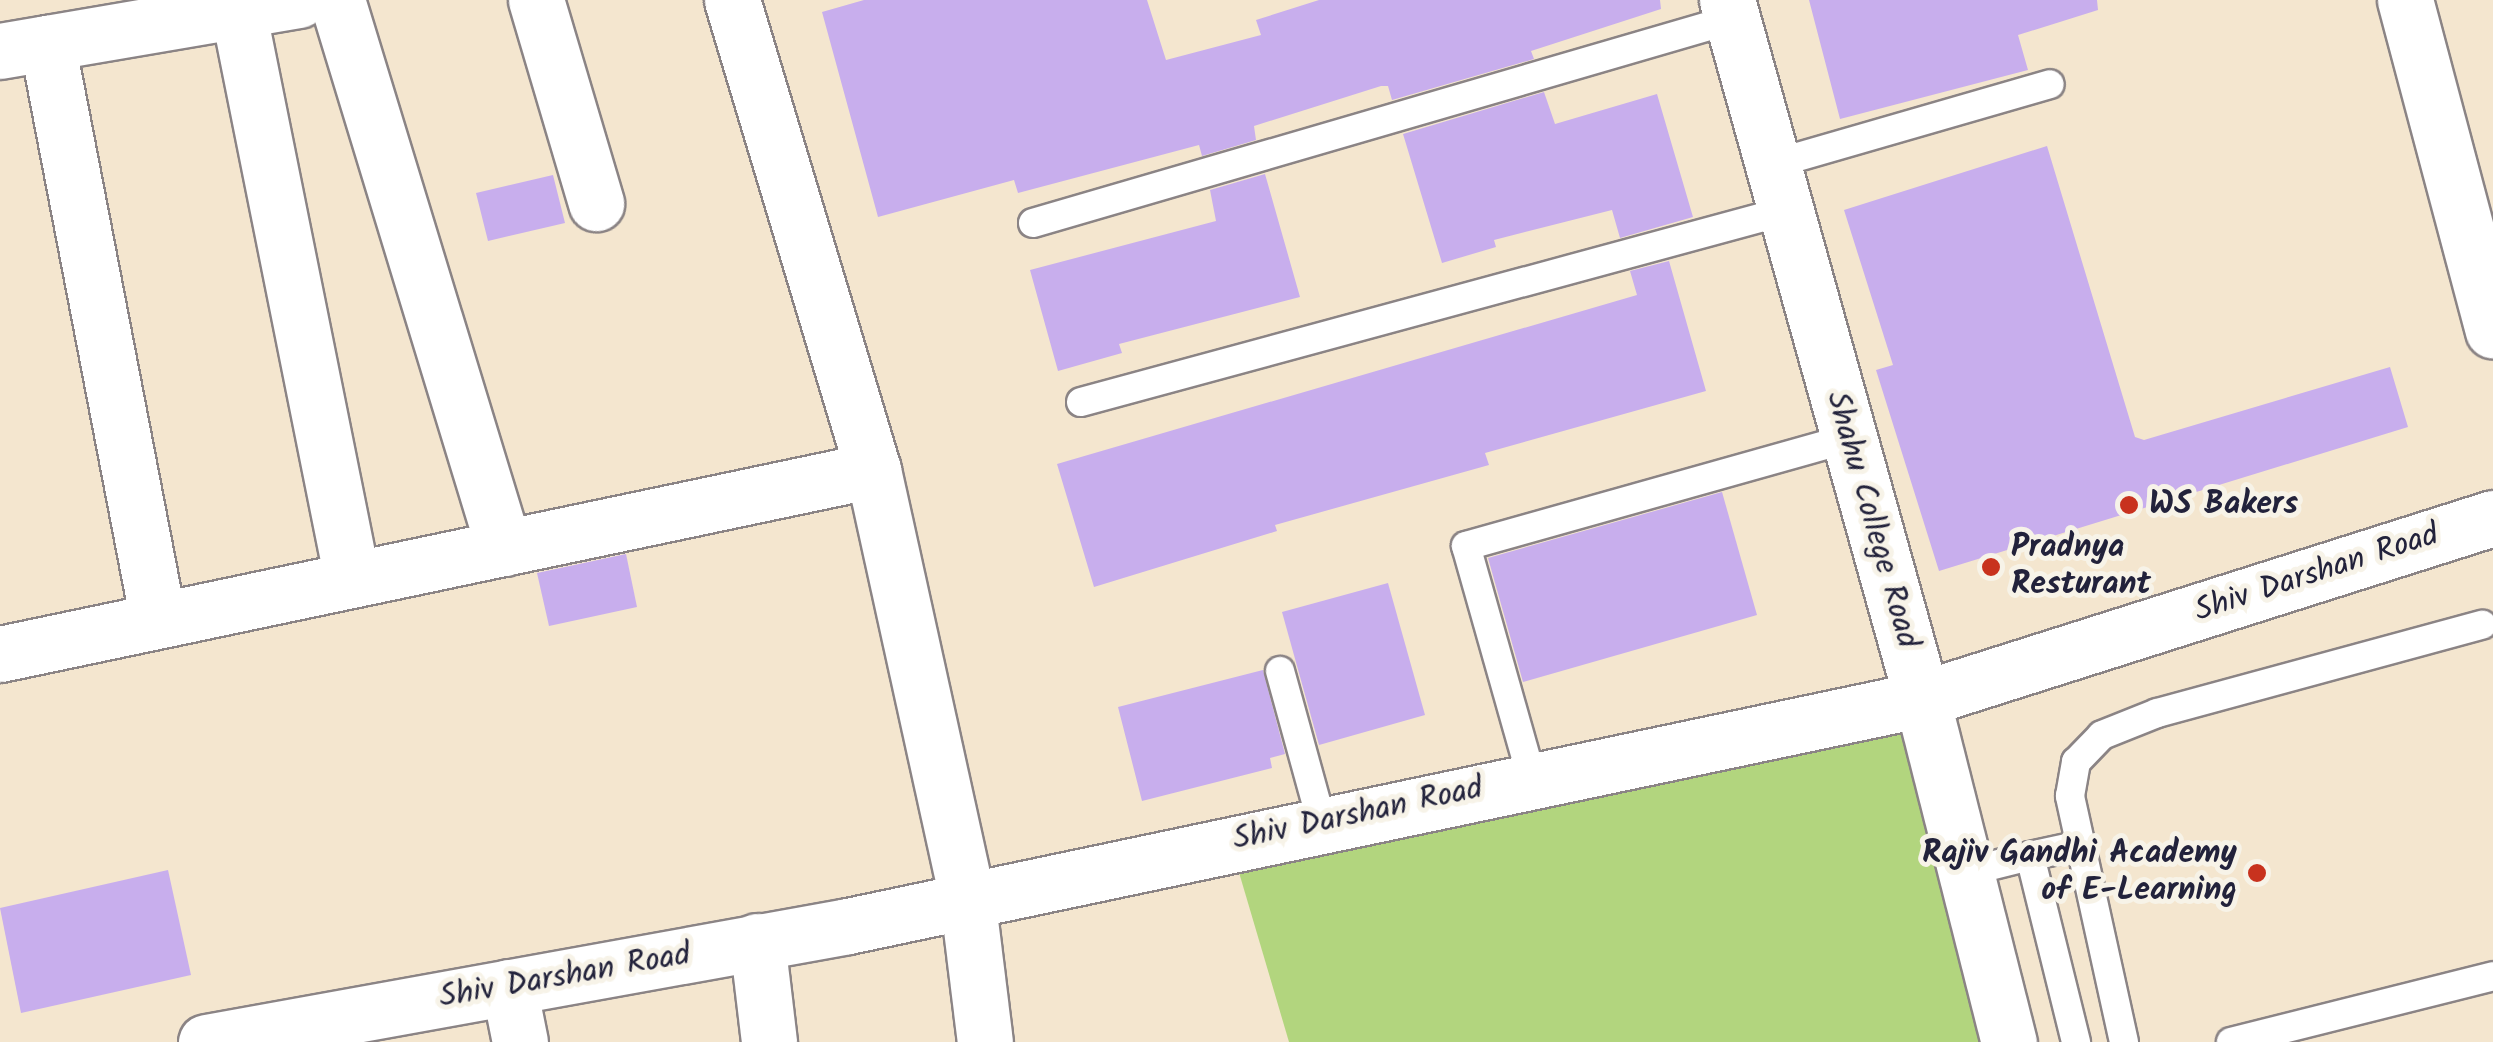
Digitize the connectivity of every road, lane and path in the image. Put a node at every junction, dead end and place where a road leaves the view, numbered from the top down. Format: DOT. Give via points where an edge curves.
graph roads {
  1 [pos="299,0"];
  2 [pos="337,0"];
  3 [pos="536,0"];
  4 [pos="732,0"];
  5 [pos="2405,0"];
  6 [pos="214,9"];
  7 [pos="1730,9"];
  8 [pos="23,47"];
  9 [pos="2050,84"];
  10 [pos="1776,188"];
  11 [pos="596,203"];
  12 [pos="1034,223"];
  13 [pos="2493,331"];
  14 [pos="1081,402"];
  15 [pos="1847,438"];
  16 [pos="873,470"];
  17 [pos="2493,518"];
  18 [pos="504,548"];
  19 [pos="352,579"];
  20 [pos="158,620"];
  21 [pos="2482,626"];
  22 [pos="0,654"];
  23 [pos="1280,671"];
  24 [pos="1922,698"];
  25 [pos="1532,779"];
  26 [pos="1322,823"];
  27 [pos="2081,845"];
  28 [pos="2030,856"];
  29 [pos="1966,872"];
  30 [pos="967,896"];
  31 [pos="756,942"];
  32 [pos="2493,976"];
  33 [pos="509,987"];
  34 [pos="224,1040"];
  35 [pos="520,1042"];
  36 [pos="769,1042"];
  37 [pos="985,1042"];
  38 [pos="2009,1042"];
  39 [pos="2076,1042"];
  40 [pos="2124,1042"];
  41 [pos="2231,1042"];
  1 -- 6 [label="street"];
  2 -- 18 [label="street"];
  3 -- 11 [label="street"];
  4 -- 16 [label="street"];
  5 -- 13 [label="street"];
  6 -- 8 [label="street"];
  6 -- 19 [label="street"];
  7 -- 10 [label="street, Shahu College Road"];
  7 -- 12 [label="lane"];
  8 -- 20 [label="street"];
  9 -- 10 [label="lane"];
  10 -- 14 [label="lane"];
  10 -- 15 [label="street, Shahu College Road"];
  15 -- 24 [label="street, Shahu College Road"];
  15 -- 25 [label="lane" via="1466,546"];
  16 -- 18 [label="street"];
  16 -- 30 [label="street"];
  17 -- 24 [label="street, Shiv Darshan Road"];
  18 -- 19 [label="street"];
  19 -- 20 [label="street"];
  20 -- 22 [label="street"];
  21 -- 27 [label="lane" via="2158,713 2102,735 2076,762 2070,796"];
  23 -- 26 [label="lane"];
  24 -- 25 [label="street, Shiv Darshan Road"];
  24 -- 29 [label="street, Shahu College Road"];
  25 -- 26 [label="street, Shiv Darshan Road"];
  26 -- 30 [label="street, Shiv Darshan Road"];
  27 -- 28 [label="lane"];
  27 -- 40 [label="lane"];
  28 -- 29 [label="lane"];
  28 -- 39 [label="lane"];
  29 -- 38 [label="street, Shahu College Road"];
  30 -- 31 [label="street, Shiv Darshan Road"];
  30 -- 37 [label="street"];
  31 -- 33 [label="street, Shiv Darshan Road"];
  31 -- 36 [label="street"];
  32 -- 41 [label="lane"];
  33 -- 34 [label="street, Shiv Darshan Road"];
  33 -- 35 [label="street"];
}
